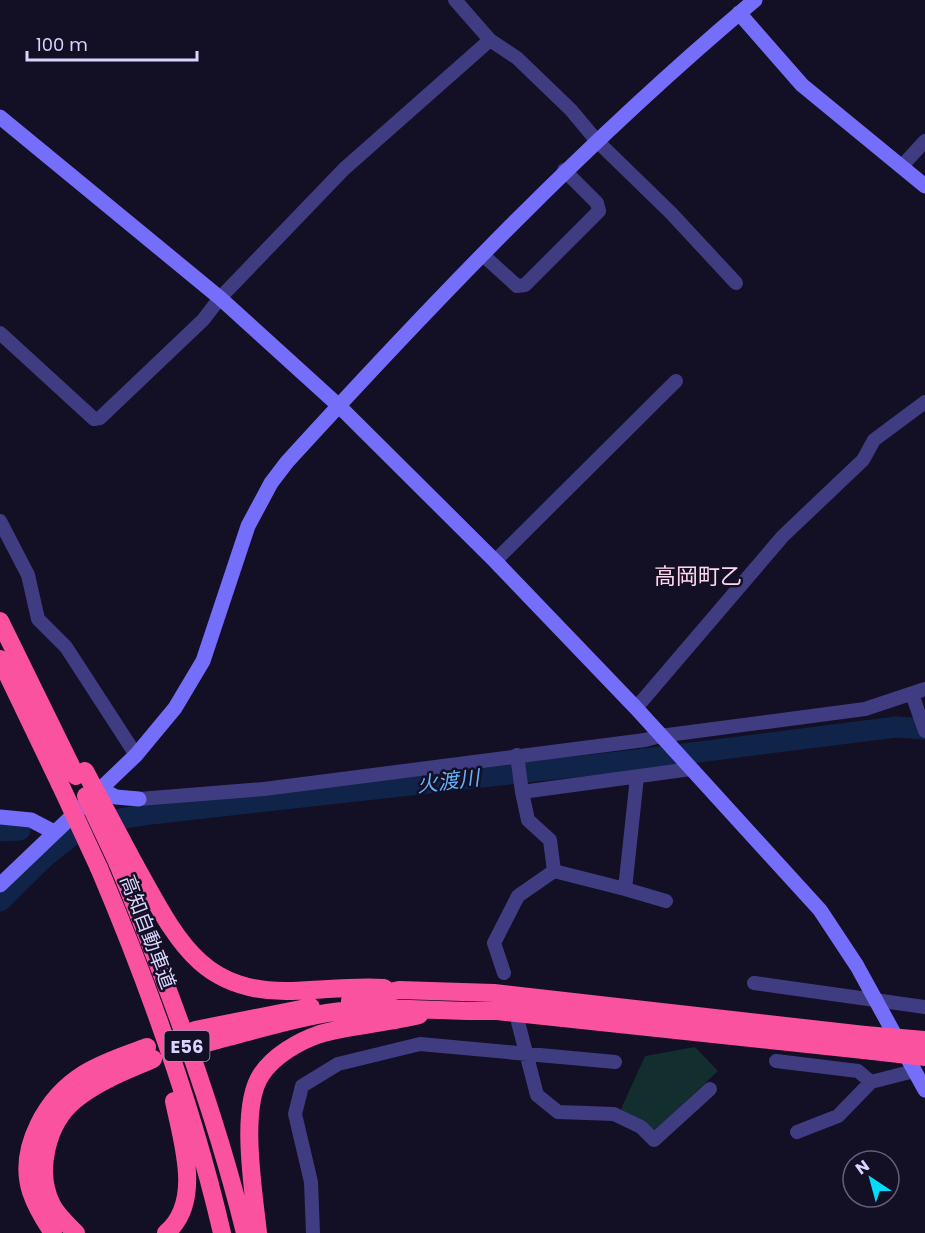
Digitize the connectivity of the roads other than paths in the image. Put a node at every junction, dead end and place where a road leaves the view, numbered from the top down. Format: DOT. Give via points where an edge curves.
graph roads {
  1 [pos="455,0"];
  2 [pos="755,0"];
  3 [pos="739,13"];
  4 [pos="490,40"];
  5 [pos="0,117"];
  6 [pos="596,140"];
  7 [pos="925,141"];
  8 [pos="902,166"];
  9 [pos="564,170"];
  10 [pos="925,186"];
  11 [pos="483,255"];
  12 [pos="736,283"];
  13 [pos="220,298"];
  14 [pos="0,333"];
  15 [pos="676,381"];
  16 [pos="925,402"];
  17 [pos="339,406"];
  18 [pos="0,521"];
  19 [pos="495,561"];
  20 [pos="0,621"];
  21 [pos="9,658"];
  22 [pos="918,691"];
  23 [pos="636,708"];
  24 [pos="925,731"];
  25 [pos="662,738"];
  26 [pos="136,755"];
  27 [pos="517,759"];
  28 [pos="688,766"];
  29 [pos="74,777"];
  30 [pos="637,777"];
  31 [pos="522,788"];
  32 [pos="100,789"];
  33 [pos="139,799"];
  34 [pos="0,817"];
  35 [pos="54,832"];
  36 [pos="126,864"];
  37 [pos="554,871"];
  38 [pos="0,885"];
  39 [pos="625,888"];
  40 [pos="666,901"];
  41 [pos="504,973"];
  42 [pos="754,983"];
  43 [pos="399,990"];
  44 [pos="875,999"];
  45 [pos="925,1007"];
  46 [pos="435,1012"];
  47 [pos="518,1022"];
  48 [pos="159,1026"];
  49 [pos="925,1040"];
  50 [pos="869,1043"];
  51 [pos="527,1055"];
  52 [pos="776,1061"];
  53 [pos="615,1062"];
  54 [pos="922,1076"];
  55 [pos="871,1082"];
  56 [pos="710,1089"];
  57 [pos="797,1132"];
  58 [pos="53,1233"];
  59 [pos="76,1233"];
  60 [pos="166,1233"];
  61 [pos="222,1233"];
  62 [pos="245,1233"];
  63 [pos="258,1233"];
  64 [pos="313,1233"];
  1 -- 4 [label="street"];
  2 -- 3 [label="street"];
  3 -- 6 [label="street"];
  3 -- 8 [label="street" via="802,85"];
  4 -- 6 [label="street" via="543,82"];
  4 -- 13 [label="street" via="344,169"];
  5 -- 13 [label="street"];
  6 -- 9 [label="street"];
  6 -- 12 [label="street"];
  7 -- 8 [label="street"];
  8 -- 10 [label="street"];
  9 -- 11 [label="street"];
  9 -- 11 [label="street" via="597,203 599,211 525,285 517,286"];
  11 -- 17 [label="street"];
  13 -- 14 [label="street" via="203,320 100,418 94,419"];
  13 -- 17 [label="street"];
  15 -- 19 [label="street"];
  16 -- 23 [label="street" via="874,440 863,460 783,536"];
  17 -- 19 [label="street"];
  17 -- 26 [label="street" via="271,483 242,540 203,661 175,708"];
  18 -- 26 [label="street" via="28,575 38,619 66,647"];
  19 -- 23 [label="street"];
  20 -- 21 [label="highway, 高知自動車道 / E56"];
  21 -- 29 [label="highway, 高知自動車道 / E56"];
  21 -- 29 [label="highway"];
  22 -- 24 [label="street"];
  22 -- 25 [label="street" via="865,710"];
  23 -- 25 [label="street"];
  25 -- 27 [label="street"];
  25 -- 28 [label="street"];
  26 -- 32 [label="street"];
  27 -- 31 [label="street"];
  27 -- 33 [label="street" via="264,789"];
  28 -- 30 [label="street"];
  28 -- 44 [label="street" via="820,910"];
  29 -- 36 [label="highway, bridge"];
  29 -- 48 [label="highway, 高知自動車道 / E56, bridge" via="99,868"];
  30 -- 31 [label="street"];
  30 -- 39 [label="street"];
  31 -- 37 [label="street" via="528,820 550,840"];
  32 -- 33 [label="street" via="116,797"];
  32 -- 35 [label="street"];
  34 -- 35 [label="street" via="31,820"];
  35 -- 38 [label="street"];
  36 -- 43 [label="highway" via="191,955 216,976 256,989 291,991 350,986"];
  36 -- 62 [label="highway, 高知自動車道 / E56"];
  37 -- 39 [label="street"];
  37 -- 41 [label="street" via="518,896 494,943"];
  39 -- 40 [label="street"];
  42 -- 44 [label="street"];
  43 -- 46 [label="highway" via="281,1011 198,1037 327,1013 397,1008"];
  43 -- 50 [label="highway" via="494,993"];
  44 -- 45 [label="street"];
  44 -- 54 [label="street"];
  46 -- 50 [label="highway" via="497,1011"];
  46 -- 63 [label="highway" via="320,1035 279,1055 260,1076 252,1103 250,1137"];
  47 -- 51 [label="street"];
  48 -- 60 [label="highway" via="188,1169 182,1214"];
  48 -- 61 [label="highway, 高知自動車道 / E56"];
  49 -- 50 [label="highway, bridge"];
  50 -- 54 [label="highway, bridge"];
  51 -- 53 [label="street"];
  51 -- 56 [label="street" via="537,1095 558,1112 614,1114 641,1127 654,1140"];
  51 -- 64 [label="street" via="420,1044 338,1064 302,1086 295,1114 311,1182"];
  52 -- 55 [label="street" via="858,1071"];
  54 -- 55 [label="street"];
  55 -- 57 [label="street" via="838,1116"];
  58 -- 59 [label="highway" via="30,1191 28,1170 31,1146 44,1113 63,1090 84,1074 150,1053 76,1099 60,1114 51,1135 43,1163 46,1185 52,1205"];
}
